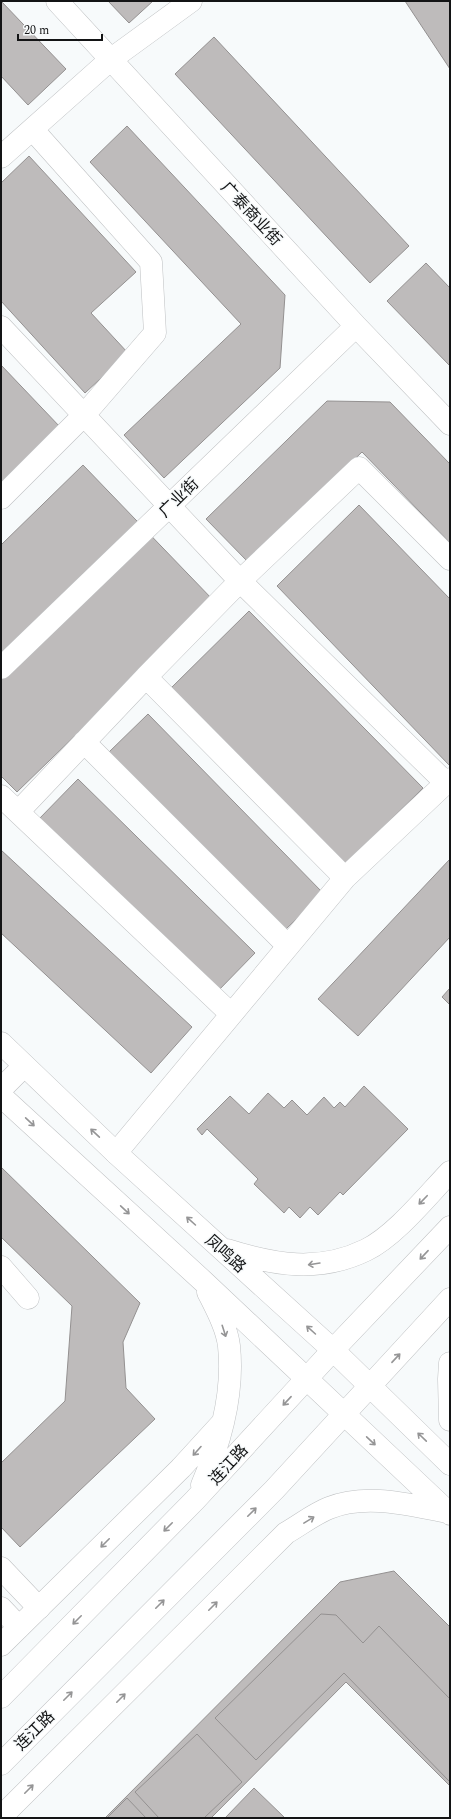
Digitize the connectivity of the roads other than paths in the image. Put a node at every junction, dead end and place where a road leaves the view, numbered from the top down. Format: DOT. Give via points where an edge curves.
graph roads {
  1 [pos="57,1"];
  2 [pos="191,1"];
  3 [pos="110,60"];
  4 [pos="33,130"];
  5 [pos="1,158"];
  6 [pos="356,326"];
  7 [pos="1,327"];
  8 [pos="84,415"];
  9 [pos="450,424"];
  10 [pos="1,498"];
  11 [pos="168,506"];
  12 [pos="450,560"];
  13 [pos="240,581"];
  14 [pos="1,668"];
  15 [pos="146,677"];
  16 [pos="84,742"];
  17 [pos="448,781"];
  18 [pos="1,796"];
  19 [pos="18,812"];
  20 [pos="345,878"];
  21 [pos="288,946"];
  22 [pos="231,1014"];
  23 [pos="1,1043"];
  24 [pos="24,1066"];
  25 [pos="1,1089"];
  26 [pos="1,1096"];
  27 [pos="116,1153"];
  28 [pos="450,1172"];
  29 [pos="450,1227"];
  30 [pos="220,1248"];
  31 [pos="1,1267"];
  32 [pos="204,1282"];
  33 [pos="28,1298"];
  34 [pos="450,1299"];
  35 [pos="333,1350"];
  36 [pos="450,1373"];
  37 [pos="307,1380"];
  38 [pos="369,1386"];
  39 [pos="343,1414"];
  40 [pos="450,1420"];
  41 [pos="223,1422"];
  42 [pos="450,1464"];
  43 [pos="195,1500"];
  44 [pos="449,1513"];
  45 [pos="1,1568"];
  46 [pos="1,1608"];
  47 [pos="39,1608"];
  48 [pos="19,1627"];
  49 [pos="1,1645"];
  50 [pos="1,1696"];
  51 [pos="1,1764"];
  52 [pos="1,1817"];
  1 -- 3 [label="street, 广泰商业街"];
  2 -- 3 [label="street"];
  3 -- 4 [label="street"];
  3 -- 6 [label="street, 广泰商业街"];
  4 -- 5 [label="street"];
  4 -- 8 [label="street" via="151,262 156,332"];
  6 -- 9 [label="street, 广泰商业街"];
  6 -- 11 [label="street, 广业街"];
  7 -- 8 [label="street"];
  8 -- 10 [label="street"];
  8 -- 11 [label="street"];
  11 -- 13 [label="street"];
  11 -- 14 [label="street, 广业街"];
  12 -- 13 [label="street" via="359,468"];
  13 -- 15 [label="street"];
  13 -- 17 [label="street"];
  15 -- 16 [label="street"];
  15 -- 20 [label="street"];
  16 -- 19 [label="street"];
  16 -- 21 [label="street"];
  17 -- 20 [label="street"];
  18 -- 19 [label="street"];
  19 -- 22 [label="street"];
  20 -- 21 [label="street"];
  21 -- 22 [label="street"];
  22 -- 27 [label="street"];
  23 -- 24 [label="street, 凤鸣路"];
  24 -- 25 [label="street"];
  27 -- 24 [label="street, 凤鸣路, one-way"];
  26 -- 32 [label="street, one-way"];
  30 -- 27 [label="street, 凤鸣路, one-way"];
  28 -- 30 [label="street, one-way" via="392,1231 366,1250 341,1259 310,1265 275,1264"];
  29 -- 35 [label="street, 连江路, one-way"];
  35 -- 30 [label="street, 凤鸣路, one-way"];
  31 -- 33 [label="street"];
  32 -- 37 [label="street"];
  32 -- 41 [label="street, one-way" via="219,1314 229,1345 230,1371"];
  38 -- 34 [label="street, 连江路, one-way"];
  35 -- 37 [label="street, 连江路"];
  35 -- 38 [label="street, 凤鸣路"];
  36 -- 40 [label="street"];
  37 -- 39 [label="street"];
  37 -- 43 [label="street, 连江路, one-way"];
  38 -- 39 [label="street, 连江路"];
  42 -- 38 [label="street, 凤鸣路, one-way"];
  39 -- 44 [label="street, one-way"];
  51 -- 39 [label="street, 连江路, one-way" via="274,1490"];
  41 -- 43 [label="street" via="212,1462"];
  41 -- 47 [label="street, 连江路, one-way" via="181,1468"];
  43 -- 50 [label="street, 连江路, one-way"];
  52 -- 44 [label="street, one-way" via="286,1533 329,1508 364,1500"];
  45 -- 47 [label="street"];
  46 -- 48 [label="street"];
  47 -- 48 [label="street, 连江路"];
  48 -- 49 [label="street, 连江路"];
}
